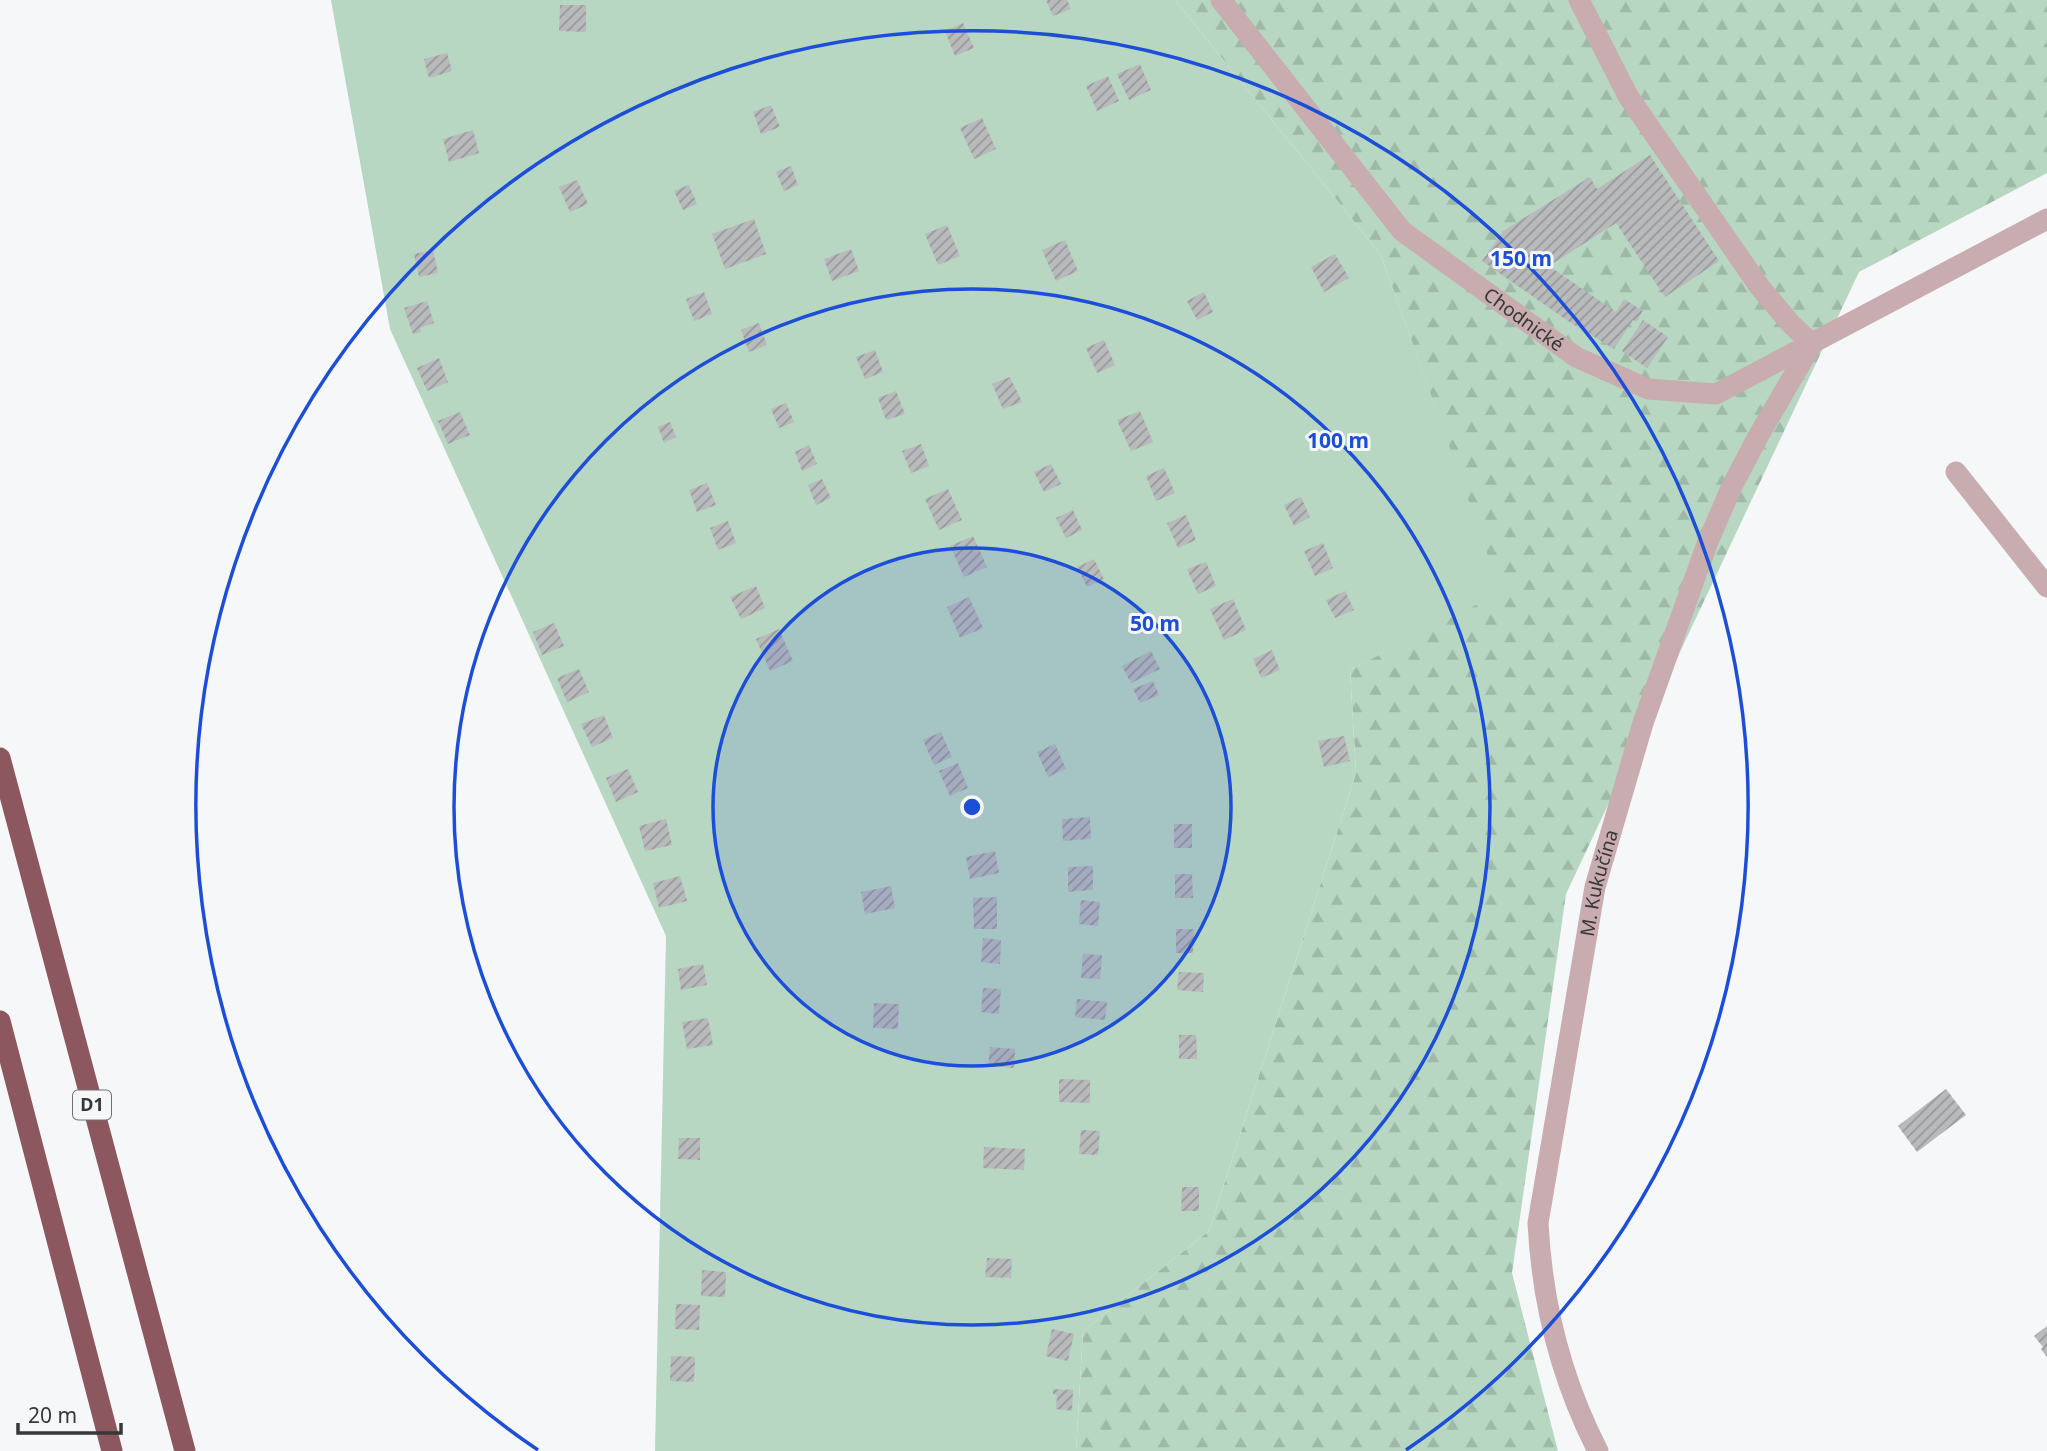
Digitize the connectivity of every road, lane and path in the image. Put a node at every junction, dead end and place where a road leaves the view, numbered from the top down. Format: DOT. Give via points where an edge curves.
graph roads {
  1 [pos="1221,0"];
  2 [pos="1578,0"];
  3 [pos="2047,219"];
  4 [pos="1812,344"];
  5 [pos="1956,472"];
  6 [pos="2047,587"];
  7 [pos="0,758"];
  8 [pos="0,1021"];
  9 [pos="111,1451"];
  10 [pos="185,1451"];
  11 [pos="1598,1451"];
  1 -- 4 [label="street, Chodnické" via="1402,231 1576,357 1648,389 1716,394"];
  2 -- 4 [label="street" via="1628,96 1759,286"];
  3 -- 4 [label="street, Chodnické"];
  4 -- 11 [label="street, M. Kukučína" via="1732,486 1707,544 1643,723 1595,887 1538,1223 1540,1256 1565,1373"];
  5 -- 6 [label="street"];
  7 -- 10 [label="highway, D1"];
  8 -- 9 [label="highway"];
}
